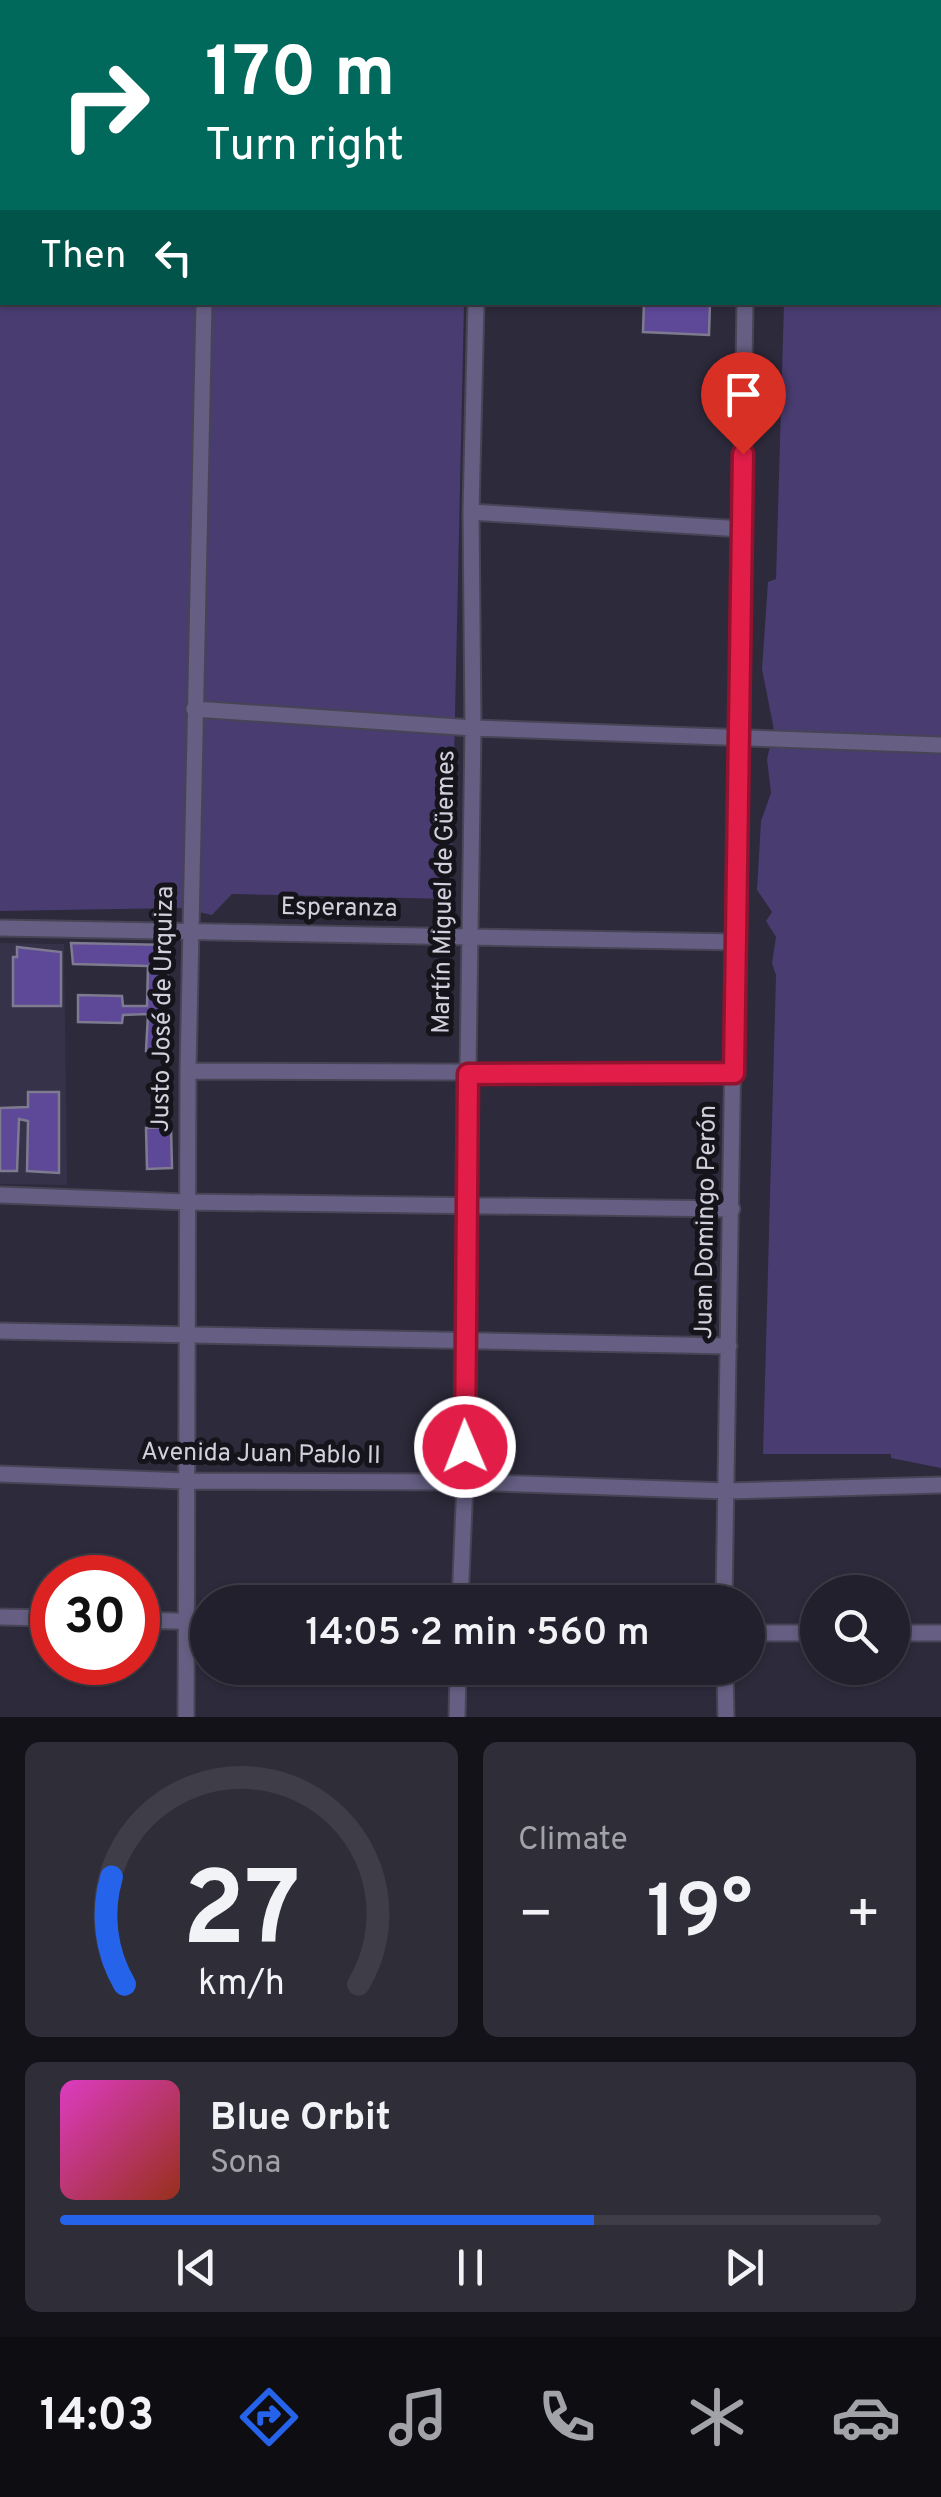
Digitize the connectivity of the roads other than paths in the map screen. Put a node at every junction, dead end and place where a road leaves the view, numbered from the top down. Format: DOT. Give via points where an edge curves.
graph roads {
  1 [pos="204,305"];
  2 [pos="476,305"];
  3 [pos="746,305"];
  4 [pos="471,512"];
  5 [pos="742,529"];
  6 [pos="194,709"];
  7 [pos="472,728"];
  8 [pos="740,739"];
  9 [pos="941,745"];
  10 [pos="0,928"];
  11 [pos="190,930"];
  12 [pos="470,936"];
  13 [pos="737,942"];
  14 [pos="188,1072"];
  15 [pos="734,1073"];
  16 [pos="468,1074"];
  17 [pos="0,1196"];
  18 [pos="187,1202"];
  19 [pos="466,1206"];
  20 [pos="732,1209"];
  21 [pos="0,1331"];
  22 [pos="186,1335"];
  23 [pos="464,1341"];
  24 [pos="729,1346"];
  25 [pos="0,1474"];
  26 [pos="186,1481"];
  27 [pos="466,1482"];
  28 [pos="941,1485"];
  29 [pos="727,1491"];
  30 [pos="461,1585"];
  31 [pos="724,1585"];
  32 [pos="0,1618"];
  33 [pos="30,1618"];
  34 [pos="160,1620"];
  35 [pos="187,1621"];
  36 [pos="190,1621"];
  37 [pos="765,1633"];
  38 [pos="800,1633"];
  39 [pos="910,1633"];
  40 [pos="941,1633"];
  41 [pos="458,1685"];
  42 [pos="725,1685"];
  43 [pos="186,1717"];
  44 [pos="458,1717"];
  45 [pos="726,1717"];
  1 -- 6 [label="street, Justo José de Urquiza"];
  2 -- 4 [label="street, Martín Miguel de Güemes"];
  3 -- 5 [label="street, Juan Domingo Perón"];
  4 -- 5 [label="street"];
  4 -- 7 [label="street, Martín Miguel de Güemes"];
  5 -- 8 [label="street, Juan Domingo Perón"];
  6 -- 7 [label="street"];
  6 -- 11 [label="street, Justo José de Urquiza"];
  7 -- 8 [label="street"];
  7 -- 12 [label="street, Martín Miguel de Güemes"];
  8 -- 9 [label="street"];
  8 -- 13 [label="street, Juan Domingo Perón"];
  10 -- 11 [label="street, Esperanza"];
  11 -- 12 [label="street, Esperanza"];
  11 -- 14 [label="street, Justo José de Urquiza"];
  12 -- 13 [label="street, Esperanza"];
  12 -- 16 [label="street, Martín Miguel de Güemes"];
  13 -- 15 [label="street, Juan Domingo Perón"];
  14 -- 16 [label="street"];
  14 -- 18 [label="street, Justo José de Urquiza"];
  15 -- 16 [label="street"];
  15 -- 20 [label="street, Juan Domingo Perón"];
  16 -- 19 [label="street, Martín Miguel de Güemes"];
  17 -- 18 [label="street"];
  18 -- 19 [label="street"];
  18 -- 22 [label="street, Justo José de Urquiza"];
  19 -- 20 [label="street"];
  19 -- 23 [label="street, Martín Miguel de Güemes"];
  20 -- 24 [label="street, Juan Domingo Perón"];
  21 -- 22 [label="street"];
  22 -- 23 [label="street"];
  22 -- 26 [label="street, Justo José de Urquiza"];
  23 -- 24 [label="street"];
  23 -- 27 [label="street, Martín Miguel de Güemes"];
  24 -- 29 [label="street, Juan Domingo Perón"];
  25 -- 26 [label="street, Avenida Juan Pablo II"];
  26 -- 27 [label="street, Avenida Juan Pablo II"];
  26 -- 35 [label="street, Justo José de Urquiza"];
  27 -- 29 [label="street, Avenida Juan Pablo II"];
  27 -- 30 [label="street, Martín Miguel de Güemes"];
  28 -- 29 [label="street, Avenida Juan Pablo II"];
  29 -- 31 [label="street, Juan Domingo Perón"];
  32 -- 33 [label="street"];
  34 -- 35 [label="street"];
  35 -- 36 [label="street"];
  35 -- 43 [label="street, Justo José de Urquiza"];
  37 -- 38 [label="street"];
  39 -- 40 [label="street"];
  41 -- 44 [label="street"];
  42 -- 45 [label="street"];
}
